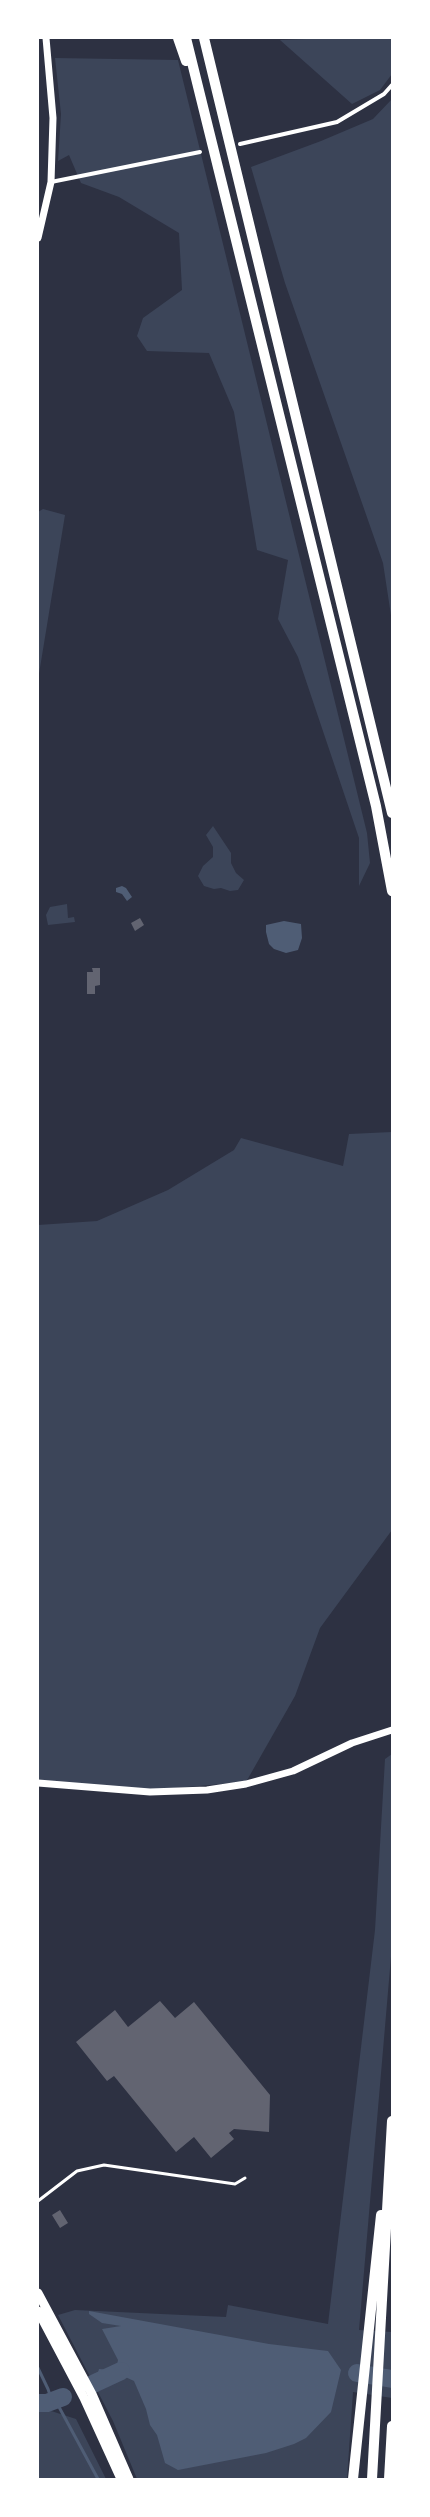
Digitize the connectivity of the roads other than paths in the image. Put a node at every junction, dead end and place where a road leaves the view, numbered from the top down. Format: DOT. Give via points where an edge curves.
graph roads {
  1 [pos="46,38"];
  2 [pos="178,38"];
  3 [pos="186,38"];
  4 [pos="204,38"];
  5 [pos="392,85"];
  6 [pos="200,98"];
  7 [pos="240,144"];
  8 [pos="200,152"];
  9 [pos="51,182"];
  10 [pos="38,238"];
  11 [pos="392,813"];
  12 [pos="392,891"];
  13 [pos="392,1730"];
  14 [pos="38,1783"];
  15 [pos="392,2120"];
  16 [pos="389,2170"];
  17 [pos="245,2178"];
  18 [pos="38,2201"];
  19 [pos="38,2293"];
  20 [pos="38,2304"];
  21 [pos="38,2311"];
  22 [pos="46,2323"];
  23 [pos="392,2426"];
  24 [pos="119,2477"];
  25 [pos="129,2479"];
  26 [pos="353,2479"];
  27 [pos="372,2479"];
  28 [pos="389,2479"];
  1 -- 9 [label="street" via="53,118"];
  2 -- 6 [label="highway"];
  3 -- 6 [label="highway"];
  4 -- 11 [label="highway"];
  5 -- 7 [label="street" via="384,94 337,122"];
  6 -- 12 [label="highway" via="374,798"];
  8 -- 9 [label="street"];
  9 -- 10 [label="street"];
  13 -- 14 [label="street" via="352,1743 293,1771 246,1784 207,1790 150,1792"];
  15 -- 16 [label="highway"];
  16 -- 26 [label="highway" via="377,2238"];
  16 -- 27 [label="highway"];
  17 -- 18 [label="lane" via="235,2184 104,2165 77,2171"];
  19 -- 25 [label="main road" via="92,2394"];
  20 -- 22 [label="main road" via="47,2320"];
  21 -- 22 [label="main road"];
  22 -- 24 [label="main road" via="84,2398"];
  23 -- 28 [label="highway"];
}
